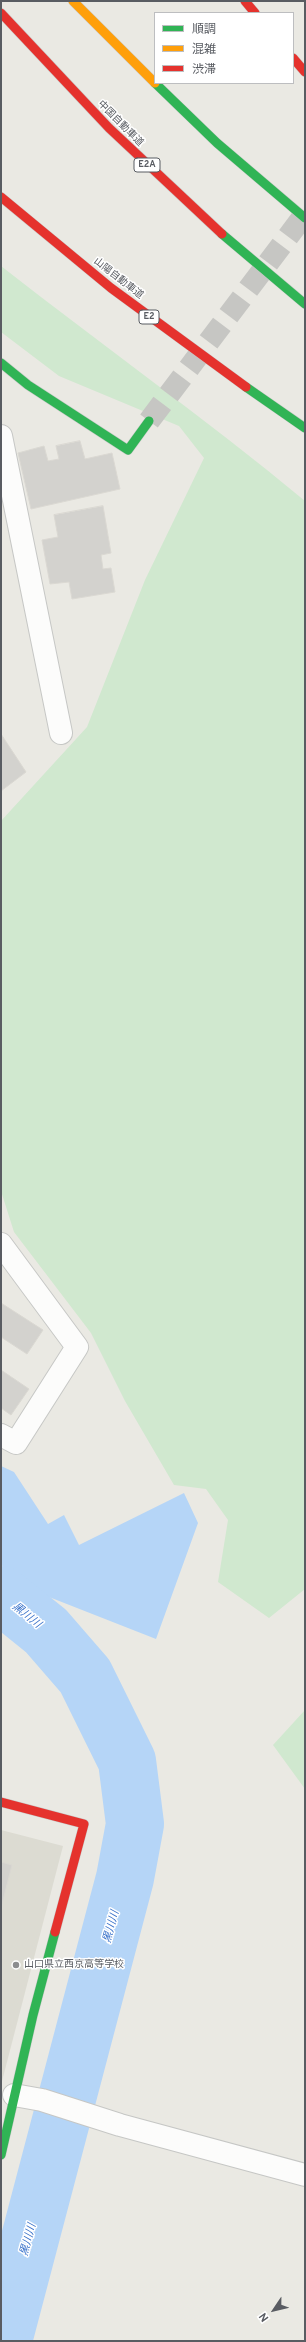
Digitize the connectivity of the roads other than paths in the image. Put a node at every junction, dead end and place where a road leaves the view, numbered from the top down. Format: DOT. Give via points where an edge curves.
graph roads {
  1 [pos="74,1"];
  2 [pos="245,1"];
  3 [pos="254,12"];
  4 [pos="1,13"];
  5 [pos="294,59"];
  6 [pos="305,72"];
  7 [pos="154,82"];
  8 [pos="156,84"];
  9 [pos="1,197"];
  10 [pos="305,218"];
  11 [pos="305,304"];
  12 [pos="1,363"];
  13 [pos="149,421"];
  14 [pos="305,428"];
  15 [pos="1,436"];
  16 [pos="61,733"];
  17 [pos="1,1244"];
  18 [pos="1,1435"];
  19 [pos="1,1802"];
  20 [pos="14,2095"];
  21 [pos="1,2155"];
  22 [pos="305,2175"];
  1 -- 7 [label="main road"];
  2 -- 3 [label="main road"];
  4 -- 11 [label="main road, 中国自動車道 / E2A" via="49,67 128,148 252,261"];
  5 -- 6 [label="main road"];
  8 -- 10 [label="main road" via="217,143"];
  9 -- 14 [label="main road, 山陽自動車道 / E2" via="41,233 195,353"];
  12 -- 13 [label="main road" via="28,385 128,450"];
  15 -- 16 [label="street"];
  17 -- 18 [label="street" via="77,1347 16,1443"];
  19 -- 20 [label="main road" via="84,1824 58,1916"];
  20 -- 21 [label="main road"];
  20 -- 22 [label="street" via="42,2100 120,2125"];
}
